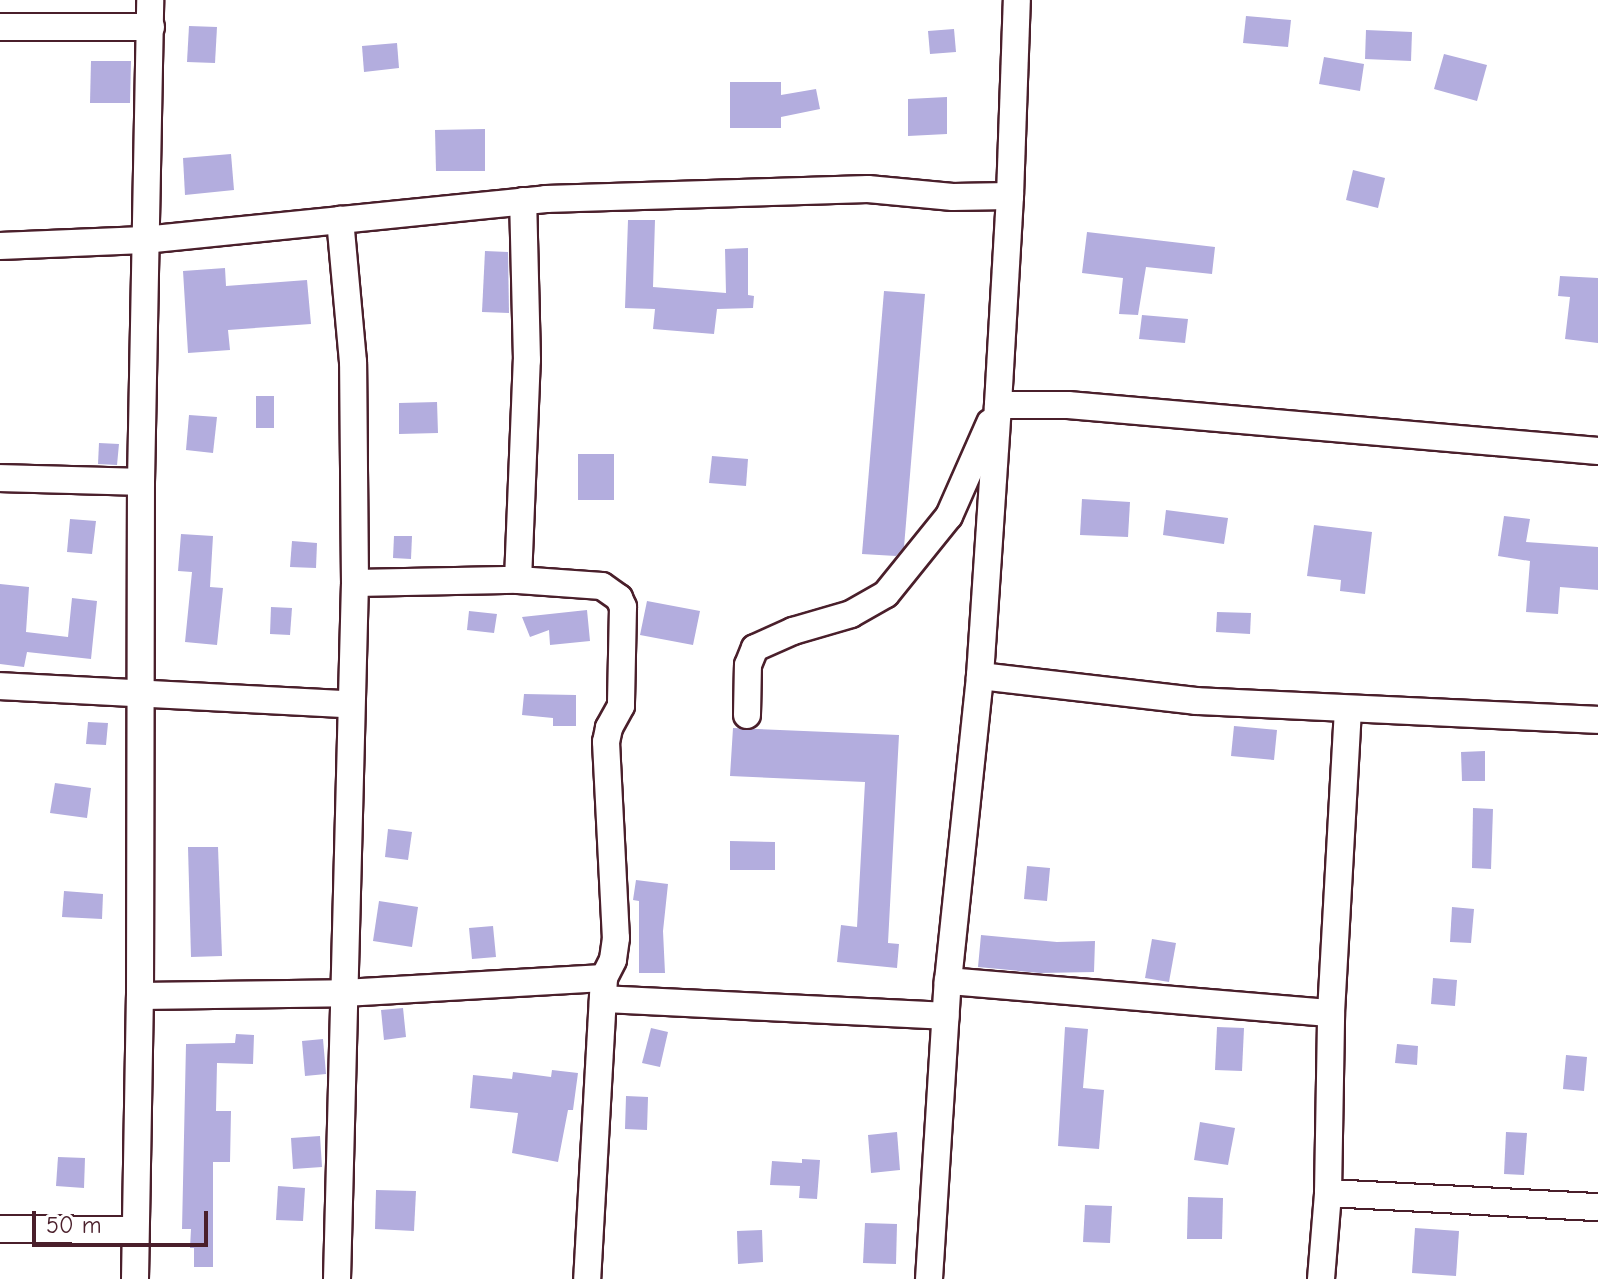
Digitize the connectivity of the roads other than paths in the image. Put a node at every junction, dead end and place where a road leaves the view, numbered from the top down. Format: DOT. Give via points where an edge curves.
graph roads {
  1 [pos="150,0"];
  2 [pos="1017,0"];
  3 [pos="0,27"];
  4 [pos="151,27"];
  5 [pos="1010,196"];
  6 [pos="523,201"];
  7 [pos="340,220"];
  8 [pos="144,240"];
  9 [pos="0,246"];
  10 [pos="998,405"];
  11 [pos="1598,451"];
  12 [pos="0,478"];
  13 [pos="141,482"];
  14 [pos="518,580"];
  15 [pos="355,583"];
  16 [pos="980,676"];
  17 [pos="0,686"];
  18 [pos="140,691"];
  19 [pos="349,704"];
  20 [pos="1348,710"];
  21 [pos="747,715"];
  22 [pos="1598,720"];
  23 [pos="948,981"];
  24 [pos="603,988"];
  25 [pos="344,993"];
  26 [pos="140,996"];
  27 [pos="1331,1013"];
  28 [pos="946,1016"];
  29 [pos="1328,1193"];
  30 [pos="1598,1207"];
  31 [pos="0,1229"];
  32 [pos="135,1230"];
  33 [pos="135,1279"];
  34 [pos="337,1279"];
  35 [pos="587,1279"];
  36 [pos="929,1279"];
  37 [pos="1321,1279"];
  1 -- 4 [label="street"];
  2 -- 5 [label="street"];
  3 -- 4 [label="street"];
  4 -- 8 [label="street"];
  5 -- 6 [label="street" via="868,189"];
  5 -- 10 [label="street"];
  6 -- 7 [label="street"];
  6 -- 14 [label="street" via="527,360"];
  7 -- 8 [label="street"];
  7 -- 15 [label="street" via="353,362"];
  8 -- 9 [label="street"];
  8 -- 13 [label="street"];
  10 -- 11 [label="street" via="1083,406"];
  10 -- 16 [label="street"];
  10 -- 21 [label="street" via="949,516 886,594 851,614 755,648 748,665"];
  12 -- 13 [label="street"];
  13 -- 18 [label="street"];
  14 -- 15 [label="street"];
  14 -- 24 [label="street" via="602,586 623,607 621,706 606,742 616,938"];
  15 -- 19 [label="street"];
  16 -- 20 [label="street" via="1196,701"];
  16 -- 23 [label="street"];
  17 -- 18 [label="street"];
  18 -- 19 [label="street"];
  18 -- 26 [label="street"];
  19 -- 25 [label="street"];
  20 -- 22 [label="street"];
  20 -- 27 [label="street"];
  23 -- 27 [label="street"];
  23 -- 28 [label="street"];
  24 -- 25 [label="street"];
  24 -- 28 [label="street"];
  24 -- 35 [label="street"];
  25 -- 26 [label="street"];
  25 -- 34 [label="street"];
  26 -- 32 [label="street"];
  27 -- 29 [label="street"];
  28 -- 36 [label="street"];
  29 -- 30 [label="street"];
  29 -- 37 [label="street"];
  31 -- 32 [label="street"];
  32 -- 33 [label="street"];
}
